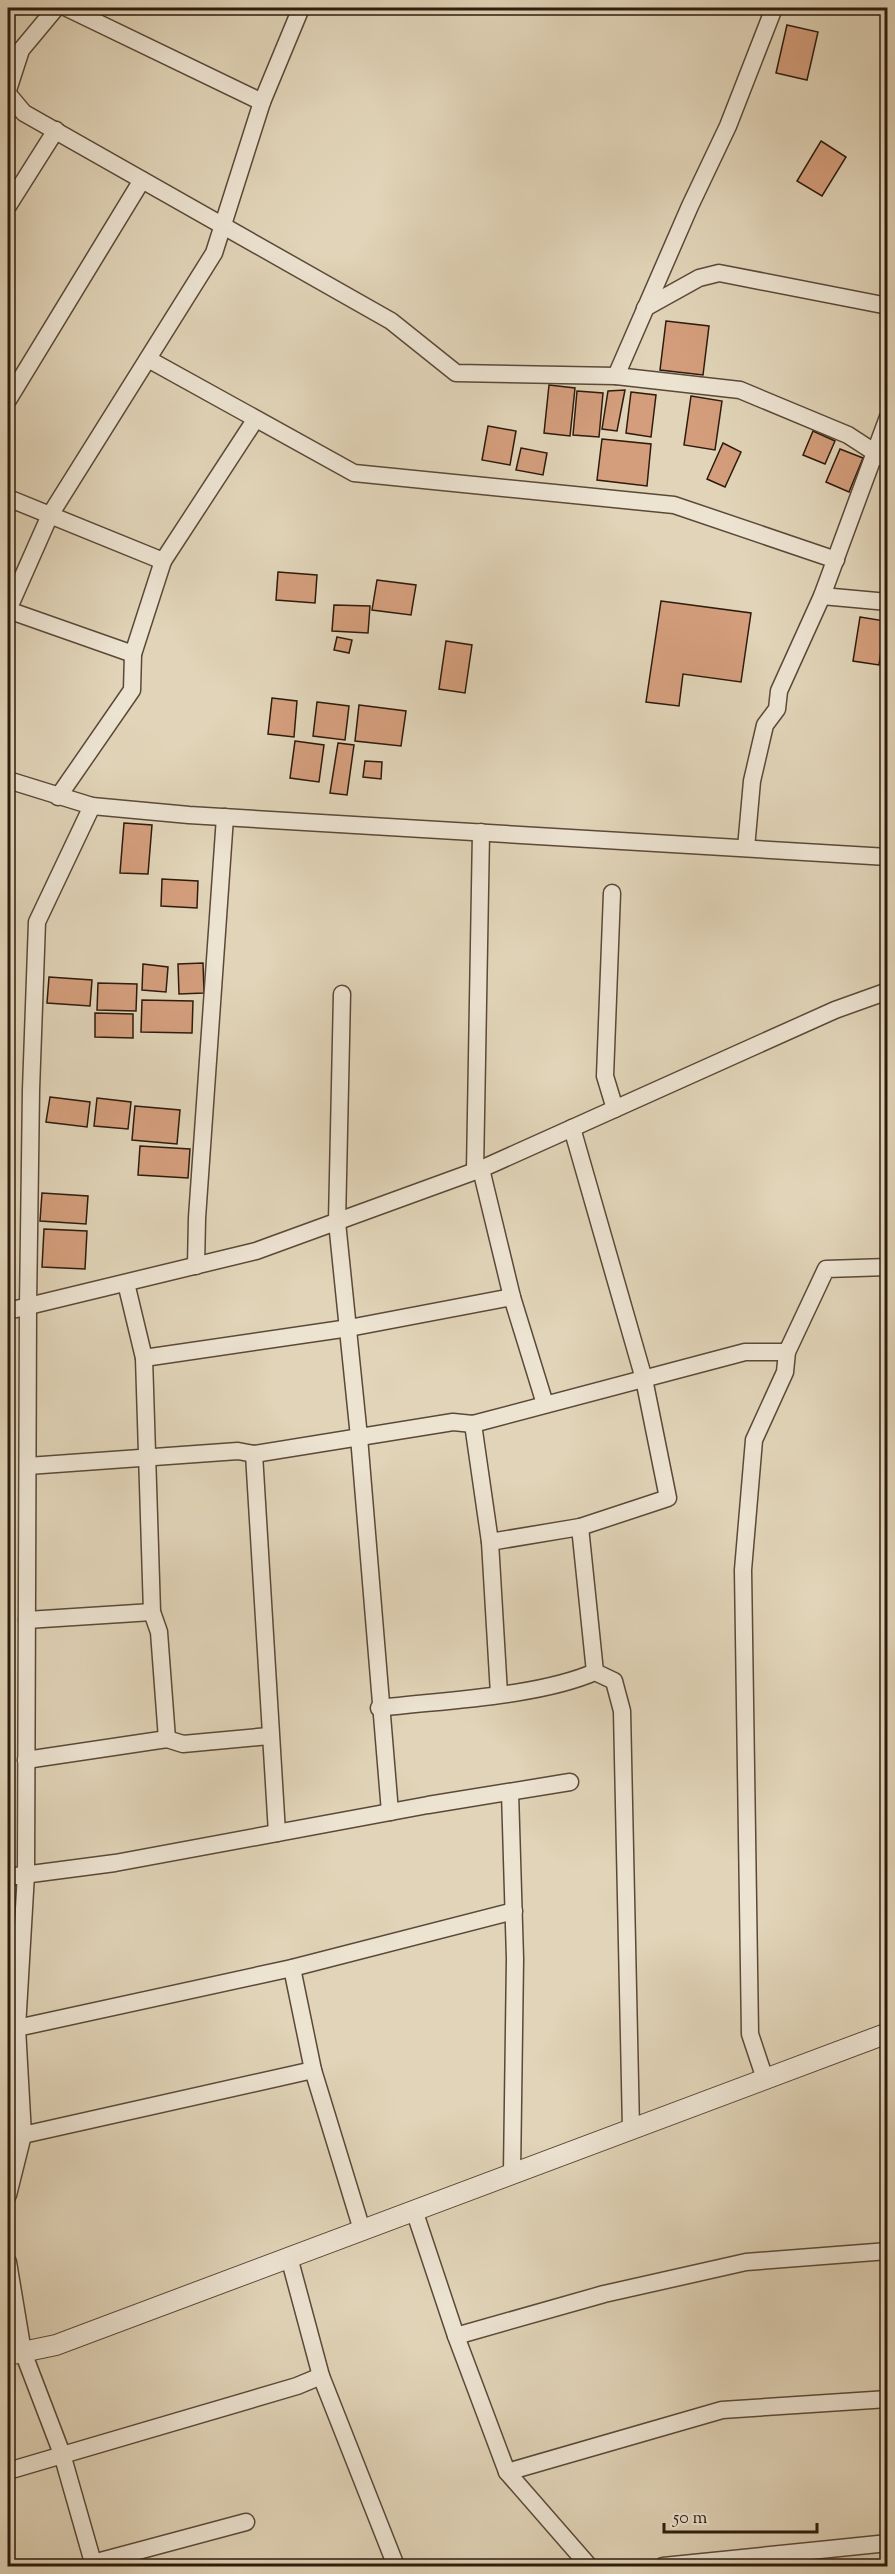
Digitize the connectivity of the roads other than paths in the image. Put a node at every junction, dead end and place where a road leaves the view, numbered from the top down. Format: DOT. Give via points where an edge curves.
graph roads {
  1 [pos="56,8"];
  2 [pos="67,8"];
  3 [pos="301,8"];
  4 [pos="774,8"];
  5 [pos="8,92"];
  6 [pos="262,102"];
  7 [pos="56,129"];
  8 [pos="142,180"];
  9 [pos="8,206"];
  10 [pos="224,228"];
  11 [pos="888,306"];
  12 [pos="645,308"];
  13 [pos="148,359"];
  14 [pos="616,376"];
  15 [pos="8,400"];
  16 [pos="888,417"];
  17 [pos="255,420"];
  18 [pos="881,457"];
  19 [pos="8,498"];
  20 [pos="50,515"];
  21 [pos="836,560"];
  22 [pos="163,561"];
  23 [pos="822,596"];
  24 [pos="888,602"];
  25 [pos="8,610"];
  26 [pos="133,654"];
  27 [pos="8,780"];
  28 [pos="58,797"];
  29 [pos="92,806"];
  30 [pos="225,817"];
  31 [pos="481,832"];
  32 [pos="746,848"];
  33 [pos="888,857"];
  34 [pos="612,893"];
  35 [pos="888,991"];
  36 [pos="342,994"];
  37 [pos="615,1109"];
  38 [pos="572,1128"];
  39 [pos="478,1170"];
  40 [pos="338,1222"];
  41 [pos="196,1266"];
  42 [pos="888,1267"];
  43 [pos="126,1283"];
  44 [pos="512,1297"];
  45 [pos="28,1306"];
  46 [pos="8,1311"];
  47 [pos="349,1328"];
  48 [pos="787,1352"];
  49 [pos="144,1358"];
  50 [pos="644,1379"];
  51 [pos="545,1404"];
  52 [pos="473,1424"];
  53 [pos="359,1437"];
  54 [pos="254,1455"];
  55 [pos="146,1458"];
  56 [pos="28,1466"];
  57 [pos="580,1527"];
  58 [pos="490,1542"];
  59 [pos="152,1612"];
  60 [pos="27,1620"];
  61 [pos="595,1672"];
  62 [pos="500,1694"];
  63 [pos="379,1708"];
  64 [pos="269,1736"];
  65 [pos="167,1739"];
  66 [pos="26,1760"];
  67 [pos="570,1782"];
  68 [pos="510,1792"];
  69 [pos="390,1812"];
  70 [pos="277,1833"];
  71 [pos="26,1874"];
  72 [pos="8,1877"];
  73 [pos="514,1911"];
  74 [pos="292,1968"];
  75 [pos="17,2028"];
  76 [pos="888,2033"];
  77 [pos="313,2070"];
  78 [pos="765,2079"];
  79 [pos="631,2129"];
  80 [pos="23,2135"];
  81 [pos="512,2173"];
  82 [pos="8,2194"];
  83 [pos="414,2210"];
  84 [pos="362,2230"];
  85 [pos="888,2251"];
  86 [pos="289,2257"];
  87 [pos="8,2262"];
  88 [pos="456,2336"];
  89 [pos="15,2353"];
  90 [pos="321,2376"];
  91 [pos="888,2399"];
  92 [pos="62,2454"];
  93 [pos="8,2471"];
  94 [pos="507,2472"];
  95 [pos="246,2522"];
  96 [pos="888,2543"];
  97 [pos="94,2565"];
  98 [pos="396,2566"];
  99 [pos="589,2566"];
  100 [pos="663,2566"];
  1 -- 5 [label="street" via="21,50"];
  2 -- 6 [label="street"];
  3 -- 6 [label="street"];
  4 -- 12 [label="street" via="728,126"];
  5 -- 7 [label="street" via="24,113"];
  6 -- 10 [label="street"];
  7 -- 8 [label="street"];
  7 -- 9 [label="street"];
  8 -- 10 [label="street"];
  8 -- 15 [label="street"];
  10 -- 13 [label="street" via="214,253"];
  10 -- 14 [label="street" via="391,321 456,373"];
  11 -- 12 [label="street" via="719,273 699,278"];
  12 -- 14 [label="street"];
  13 -- 17 [label="street"];
  13 -- 20 [label="street"];
  14 -- 18 [label="street" via="740,390 848,435"];
  16 -- 18 [label="street"];
  17 -- 21 [label="street" via="354,473 674,505"];
  17 -- 22 [label="street"];
  18 -- 21 [label="street"];
  19 -- 20 [label="street"];
  20 -- 22 [label="street"];
  20 -- 25 [label="street"];
  21 -- 23 [label="street"];
  22 -- 26 [label="street"];
  23 -- 24 [label="street"];
  23 -- 32 [label="street" via="779,691 777,709 765,726 752,781"];
  25 -- 26 [label="street"];
  26 -- 28 [label="street" via="132,690"];
  27 -- 28 [label="street"];
  28 -- 29 [label="street"];
  29 -- 30 [label="street"];
  29 -- 45 [label="street" via="37,922"];
  30 -- 31 [label="street"];
  30 -- 41 [label="street"];
  31 -- 32 [label="street"];
  31 -- 39 [label="street"];
  32 -- 33 [label="street"];
  34 -- 37 [label="street" via="605,1076"];
  35 -- 37 [label="street" via="835,1010"];
  36 -- 40 [label="street"];
  37 -- 38 [label="street"];
  38 -- 39 [label="street"];
  38 -- 50 [label="street"];
  39 -- 40 [label="street"];
  39 -- 44 [label="street"];
  40 -- 41 [label="street" via="256,1251"];
  40 -- 47 [label="street"];
  41 -- 43 [label="street"];
  42 -- 48 [label="street" via="826,1269"];
  43 -- 45 [label="street"];
  43 -- 49 [label="street"];
  44 -- 47 [label="street"];
  44 -- 51 [label="street"];
  45 -- 46 [label="street"];
  45 -- 56 [label="street"];
  47 -- 49 [label="street"];
  47 -- 53 [label="street"];
  48 -- 50 [label="street" via="745,1352"];
  48 -- 78 [label="street" via="785,1372 754,1440 743,1570 750,2034"];
  49 -- 55 [label="street"];
  50 -- 51 [label="street"];
  50 -- 57 [label="street" via="668,1498"];
  51 -- 52 [label="street"];
  52 -- 53 [label="street" via="453,1422"];
  52 -- 58 [label="street"];
  53 -- 54 [label="street"];
  53 -- 63 [label="street"];
  54 -- 55 [label="street" via="238,1452"];
  54 -- 64 [label="street"];
  55 -- 56 [label="street"];
  55 -- 59 [label="street"];
  56 -- 60 [label="street"];
  57 -- 58 [label="street"];
  57 -- 61 [label="street"];
  58 -- 62 [label="street"];
  59 -- 60 [label="street"];
  59 -- 65 [label="street" via="159,1632"];
  60 -- 66 [label="street"];
  61 -- 62 [label="street" via="571,1682"];
  61 -- 79 [label="street" via="614,1681 622,1711"];
  62 -- 63 [label="street"];
  63 -- 69 [label="street"];
  64 -- 65 [label="street" via="183,1744"];
  64 -- 70 [label="street"];
  65 -- 66 [label="street"];
  66 -- 71 [label="street"];
  67 -- 68 [label="street"];
  68 -- 69 [label="street"];
  68 -- 73 [label="street"];
  69 -- 70 [label="street"];
  70 -- 71 [label="street" via="115,1863"];
  71 -- 72 [label="street"];
  71 -- 75 [label="street"];
  73 -- 74 [label="street"];
  73 -- 81 [label="street"];
  74 -- 75 [label="street"];
  74 -- 77 [label="street"];
  75 -- 80 [label="street"];
  76 -- 78 [label="street"];
  77 -- 80 [label="street"];
  77 -- 84 [label="street"];
  78 -- 79 [label="street"];
  79 -- 81 [label="street"];
  80 -- 82 [label="street"];
  81 -- 83 [label="street"];
  83 -- 84 [label="street"];
  83 -- 88 [label="street"];
  84 -- 86 [label="street"];
  85 -- 88 [label="street" via="746,2262 604,2294"];
  86 -- 89 [label="street" via="56,2345"];
  86 -- 90 [label="street"];
  87 -- 89 [label="street"];
  88 -- 94 [label="street"];
  89 -- 92 [label="street"];
  90 -- 92 [label="street"];
  90 -- 98 [label="street"];
  91 -- 94 [label="street" via="722,2410"];
  92 -- 93 [label="street"];
  92 -- 97 [label="street"];
  94 -- 99 [label="street"];
  95 -- 97 [label="street"];
  96 -- 100 [label="street"];
}
